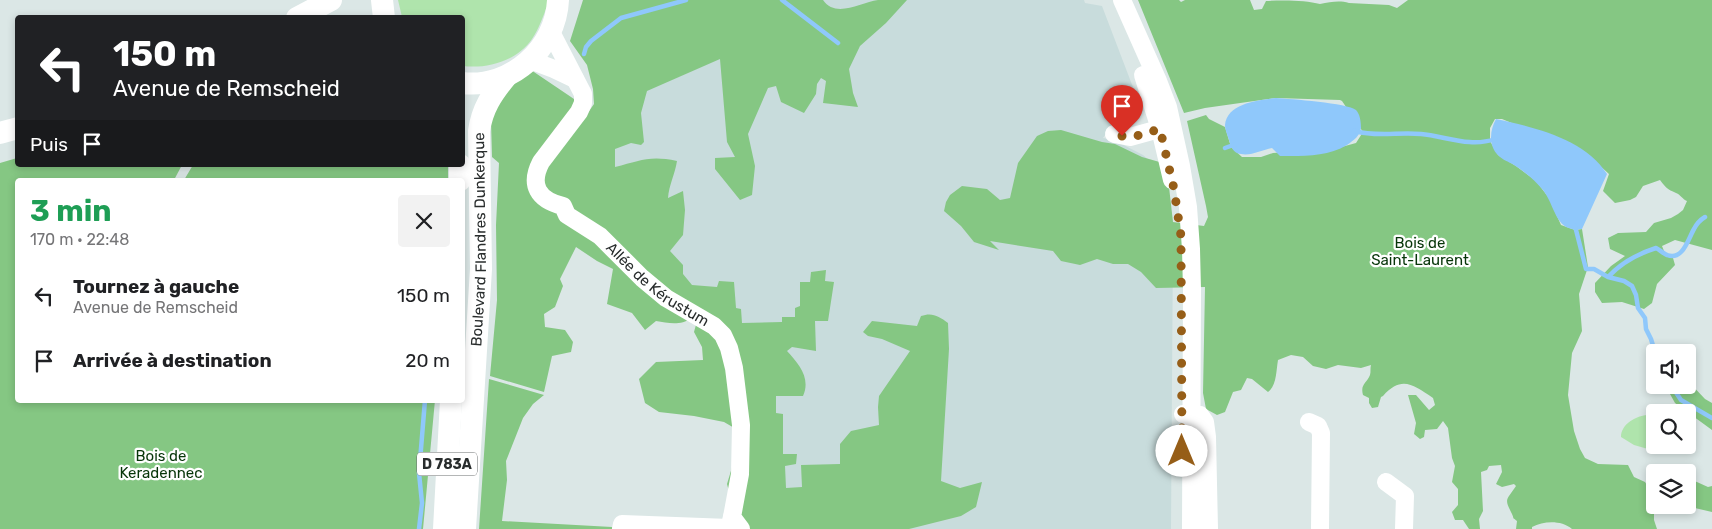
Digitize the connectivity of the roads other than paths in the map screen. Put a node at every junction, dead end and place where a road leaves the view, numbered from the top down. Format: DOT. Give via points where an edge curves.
graph roads {
  1 [pos="331,0"];
  2 [pos="382,0"];
  3 [pos="1113,0"];
  4 [pos="1122,0"];
  5 [pos="560,3"];
  6 [pos="303,15"];
  7 [pos="384,15"];
  8 [pos="551,32"];
  9 [pos="530,60"];
  10 [pos="506,76"];
  11 [pos="575,79"];
  12 [pos="465,83"];
  13 [pos="1166,127"];
  14 [pos="15,129"];
  15 [pos="0,133"];
  16 [pos="1114,134"];
  17 [pos="15,146"];
  18 [pos="0,149"];
  19 [pos="451,403"];
  20 [pos="1187,414"];
  21 [pos="1309,422"];
  22 [pos="1386,482"];
  23 [pos="736,523"];
  24 [pos="444,529"];
  25 [pos="465,529"];
  26 [pos="621,529"];
  27 [pos="1182,529"];
  28 [pos="1191,529"];
  29 [pos="1209,529"];
  30 [pos="1320,529"];
  31 [pos="1404,529"];
  1 -- 6 [label="main road"];
  2 -- 7 [label="main road"];
  3 -- 13 [label="street"];
  4 -- 13 [label="street" via="1158,81"];
  5 -- 8 [label="main road"];
  8 -- 9 [label="main road"];
  8 -- 11 [label="street, Allée de Kérustum"];
  9 -- 10 [label="main road"];
  9 -- 11 [label="street"];
  10 -- 12 [label="main road" via="487,82"];
  10 -- 25 [label="main road, Boulevard Flandres Dunkerque / D 783A" via="488,102 479,131 481,269"];
  11 -- 23 [label="street, Allée de Kérustum" via="583,94 583,103 541,162 535,184 544,198 563,206 567,215 600,236 666,298 714,326 723,335 734,368 741,425"];
  13 -- 16 [label="street" via="1130,137"];
  13 -- 20 [label="street" via="1181,236"];
  14 -- 15 [label="main road"];
  17 -- 18 [label="main road"];
  19 -- 24 [label="main road, D 783A"];
  20 -- 27 [label="street"];
  20 -- 28 [label="street"];
  20 -- 29 [label="street" via="1202,417 1206,422"];
  21 -- 30 [label="street" via="1318,426 1321,433"];
  22 -- 31 [label="street" via="1405,496"];
  23 -- 26 [label="street" via="729,528 622,524"];
}
